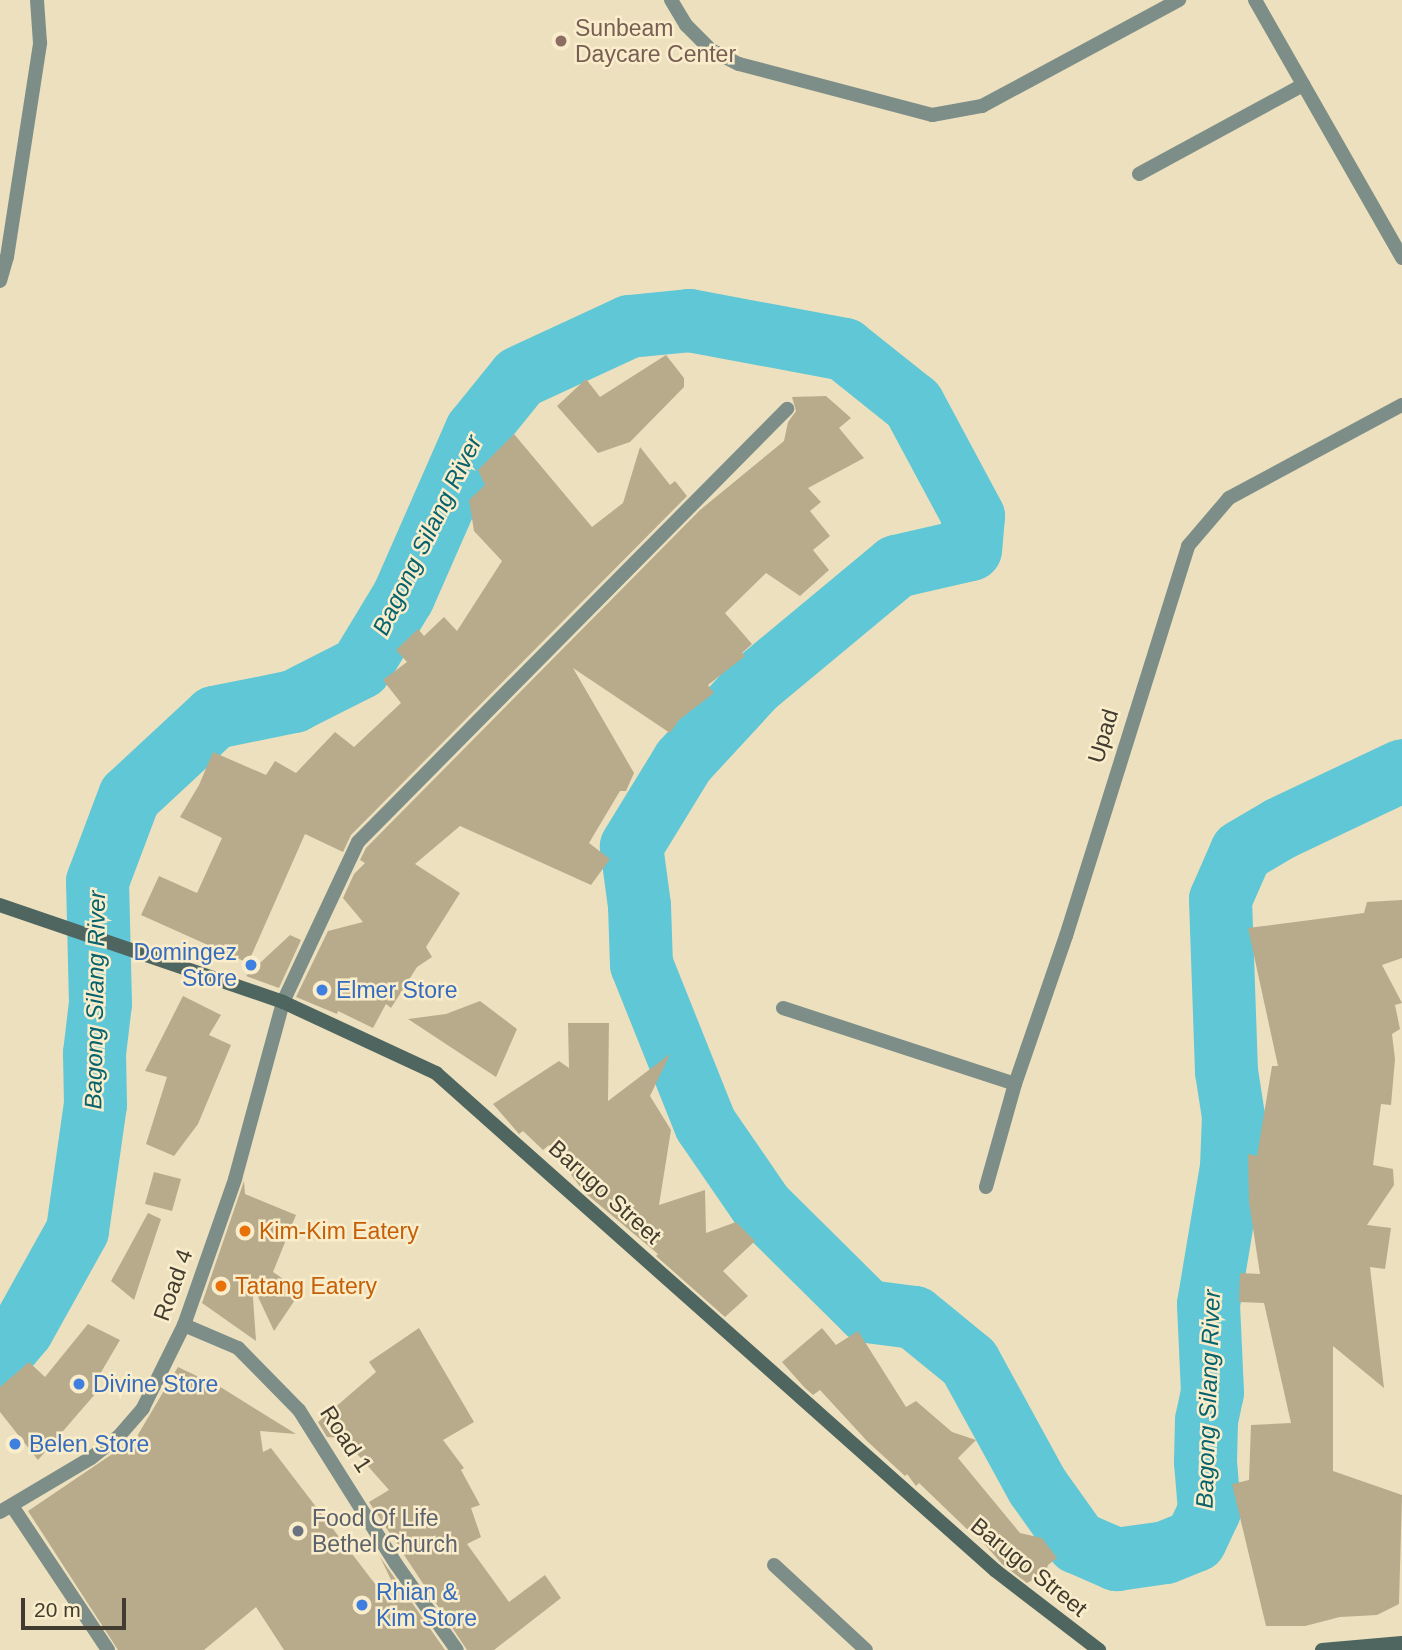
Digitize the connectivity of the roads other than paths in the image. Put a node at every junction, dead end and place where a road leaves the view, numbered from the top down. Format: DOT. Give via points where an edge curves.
graph roads {
  1 [pos="37,0"];
  2 [pos="671,0"];
  3 [pos="1179,0"];
  4 [pos="1255,0"];
  5 [pos="1303,85"];
  6 [pos="1139,174"];
  7 [pos="3,256"];
  8 [pos="1402,258"];
  9 [pos="0,281"];
  10 [pos="1402,405"];
  11 [pos="787,409"];
  12 [pos="0,905"];
  13 [pos="283,1002"];
  14 [pos="783,1008"];
  15 [pos="1015,1084"];
  16 [pos="986,1187"];
  17 [pos="184,1325"];
  18 [pos="6,1509"];
  19 [pos="774,1565"];
  20 [pos="1402,1643"];
  21 [pos="108,1650"];
  22 [pos="457,1650"];
  23 [pos="866,1650"];
  24 [pos="1099,1650"];
  25 [pos="1322,1650"];
  1 -- 7 [label="street" via="40,43"];
  2 -- 3 [label="street" via="686,25 711,50 739,64 932,115 982,106"];
  4 -- 5 [label="street"];
  5 -- 6 [label="street"];
  5 -- 8 [label="street"];
  7 -- 9 [label="street"];
  10 -- 15 [label="street, Upad" via="1229,498 1188,545"];
  11 -- 13 [label="street, Road 4" via="358,842"];
  12 -- 13 [label="main road, Barugo Street"];
  13 -- 17 [label="street, Road 4" via="235,1179"];
  13 -- 24 [label="main road, Barugo Street" via="403,1055 448,1082 996,1571"];
  14 -- 15 [label="street"];
  15 -- 16 [label="street, Upad"];
  17 -- 18 [label="street, Road 4" via="144,1408 119,1436"];
  17 -- 22 [label="street, Road 1" via="238,1348 299,1410 396,1564"];
  18 -- 21 [label="street"];
  19 -- 23 [label="street"];
  20 -- 25 [label="main road"];
}
